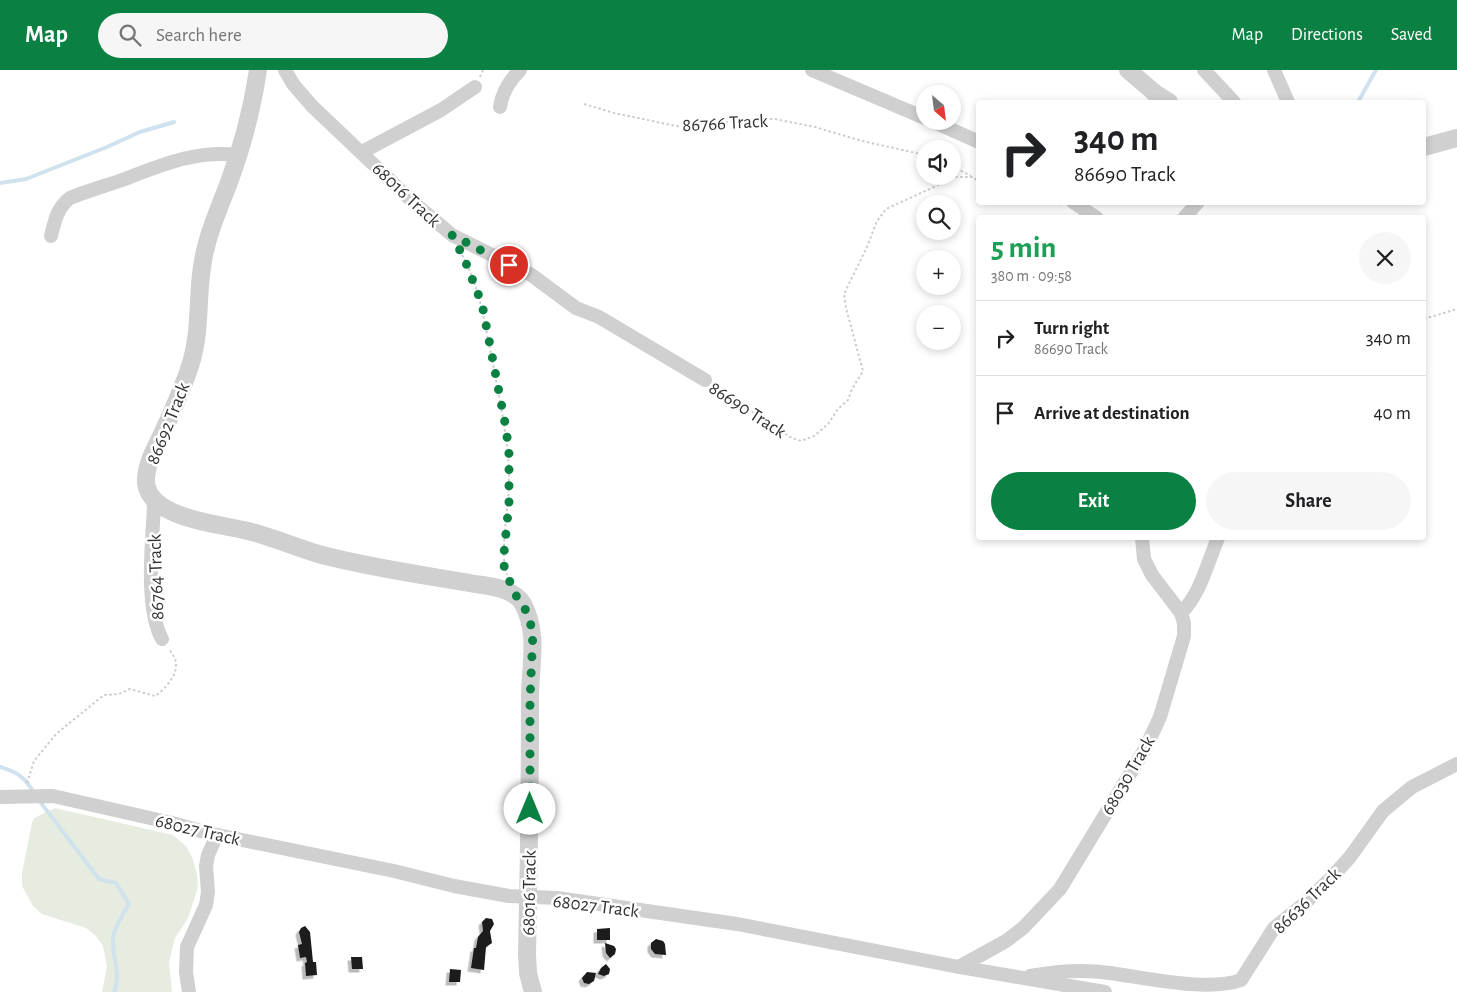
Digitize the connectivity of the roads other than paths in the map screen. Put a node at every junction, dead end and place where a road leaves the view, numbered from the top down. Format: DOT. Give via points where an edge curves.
graph roads {
  1 [pos="258,70"];
  2 [pos="285,70"];
  3 [pos="520,70"];
  4 [pos="812,70"];
  5 [pos="1128,70"];
  6 [pos="1204,70"];
  7 [pos="1274,70"];
  8 [pos="475,87"];
  9 [pos="1166,100"];
  10 [pos="1232,100"];
  11 [pos="1287,100"];
  12 [pos="500,107"];
  13 [pos="916,114"];
  14 [pos="952,130"];
  15 [pos="1457,138"];
  16 [pos="976,141"];
  17 [pos="1426,146"];
  18 [pos="362,152"];
  19 [pos="238,155"];
  20 [pos="1078,205"];
  21 [pos="1195,205"];
  22 [pos="1092,215"];
  23 [pos="1187,215"];
  24 [pos="452,235"];
  25 [pos="51,236"];
  26 [pos="705,380"];
  27 [pos="153,499"];
  28 [pos="1142,540"];
  29 [pos="1217,540"];
  30 [pos="1181,613"];
  31 [pos="162,639"];
  32 [pos="1457,764"];
  33 [pos="0,797"];
  34 [pos="217,835"];
  35 [pos="529,897"];
  36 [pos="959,967"];
  37 [pos="1022,978"];
  38 [pos="189,992"];
  39 [pos="533,992"];
  40 [pos="1106,992"];
  1 -- 19 [label="street, 86692 Track"];
  2 -- 18 [label="street, 68016 Track" via="312,106"];
  3 -- 12 [label="street" via="501,99"];
  4 -- 13 [label="street"];
  5 -- 9 [label="street"];
  6 -- 10 [label="street"];
  7 -- 11 [label="street"];
  8 -- 18 [label="street" via="442,110"];
  14 -- 16 [label="street"];
  15 -- 17 [label="street"];
  18 -- 24 [label="street, 68016 Track"];
  19 -- 25 [label="street" via="207,154 186,158 70,198 61,205"];
  19 -- 27 [label="street, 86692 Track" via="206,248 200,280 195,349 184,384 146,474 148,491"];
  20 -- 22 [label="street"];
  21 -- 23 [label="street"];
  24 -- 26 [label="street, 86690 Track" via="530,274 576,308 599,317"];
  27 -- 31 [label="street, 86764 Track" via="152,606 156,629"];
  27 -- 35 [label="street, 68016 Track" via="184,516 251,531 321,555 514,593 524,606 533,631"];
  28 -- 30 [label="street" via="1144,559 1152,575"];
  29 -- 30 [label="street" via="1199,589"];
  30 -- 36 [label="street, 68030 Track" via="1184,636 1160,718 1145,749 1072,870 1060,889 1023,928"];
  32 -- 37 [label="street, 86636 Track" via="1412,787 1383,811 1350,857 1304,904 1274,928 1241,980 1234,985 1211,989 1186,987 1076,970"];
  33 -- 34 [label="street, 68027 Track" via="53,796"];
  34 -- 35 [label="street, 68027 Track" via="454,886"];
  34 -- 38 [label="street" via="206,866 206,905 187,947"];
  35 -- 36 [label="street, 68027 Track" via="557,898 737,924"];
  35 -- 39 [label="street, 68016 Track" via="527,955"];
  36 -- 37 [label="street, 68027 Track"];
  37 -- 40 [label="street, 68027 Track"];
}
